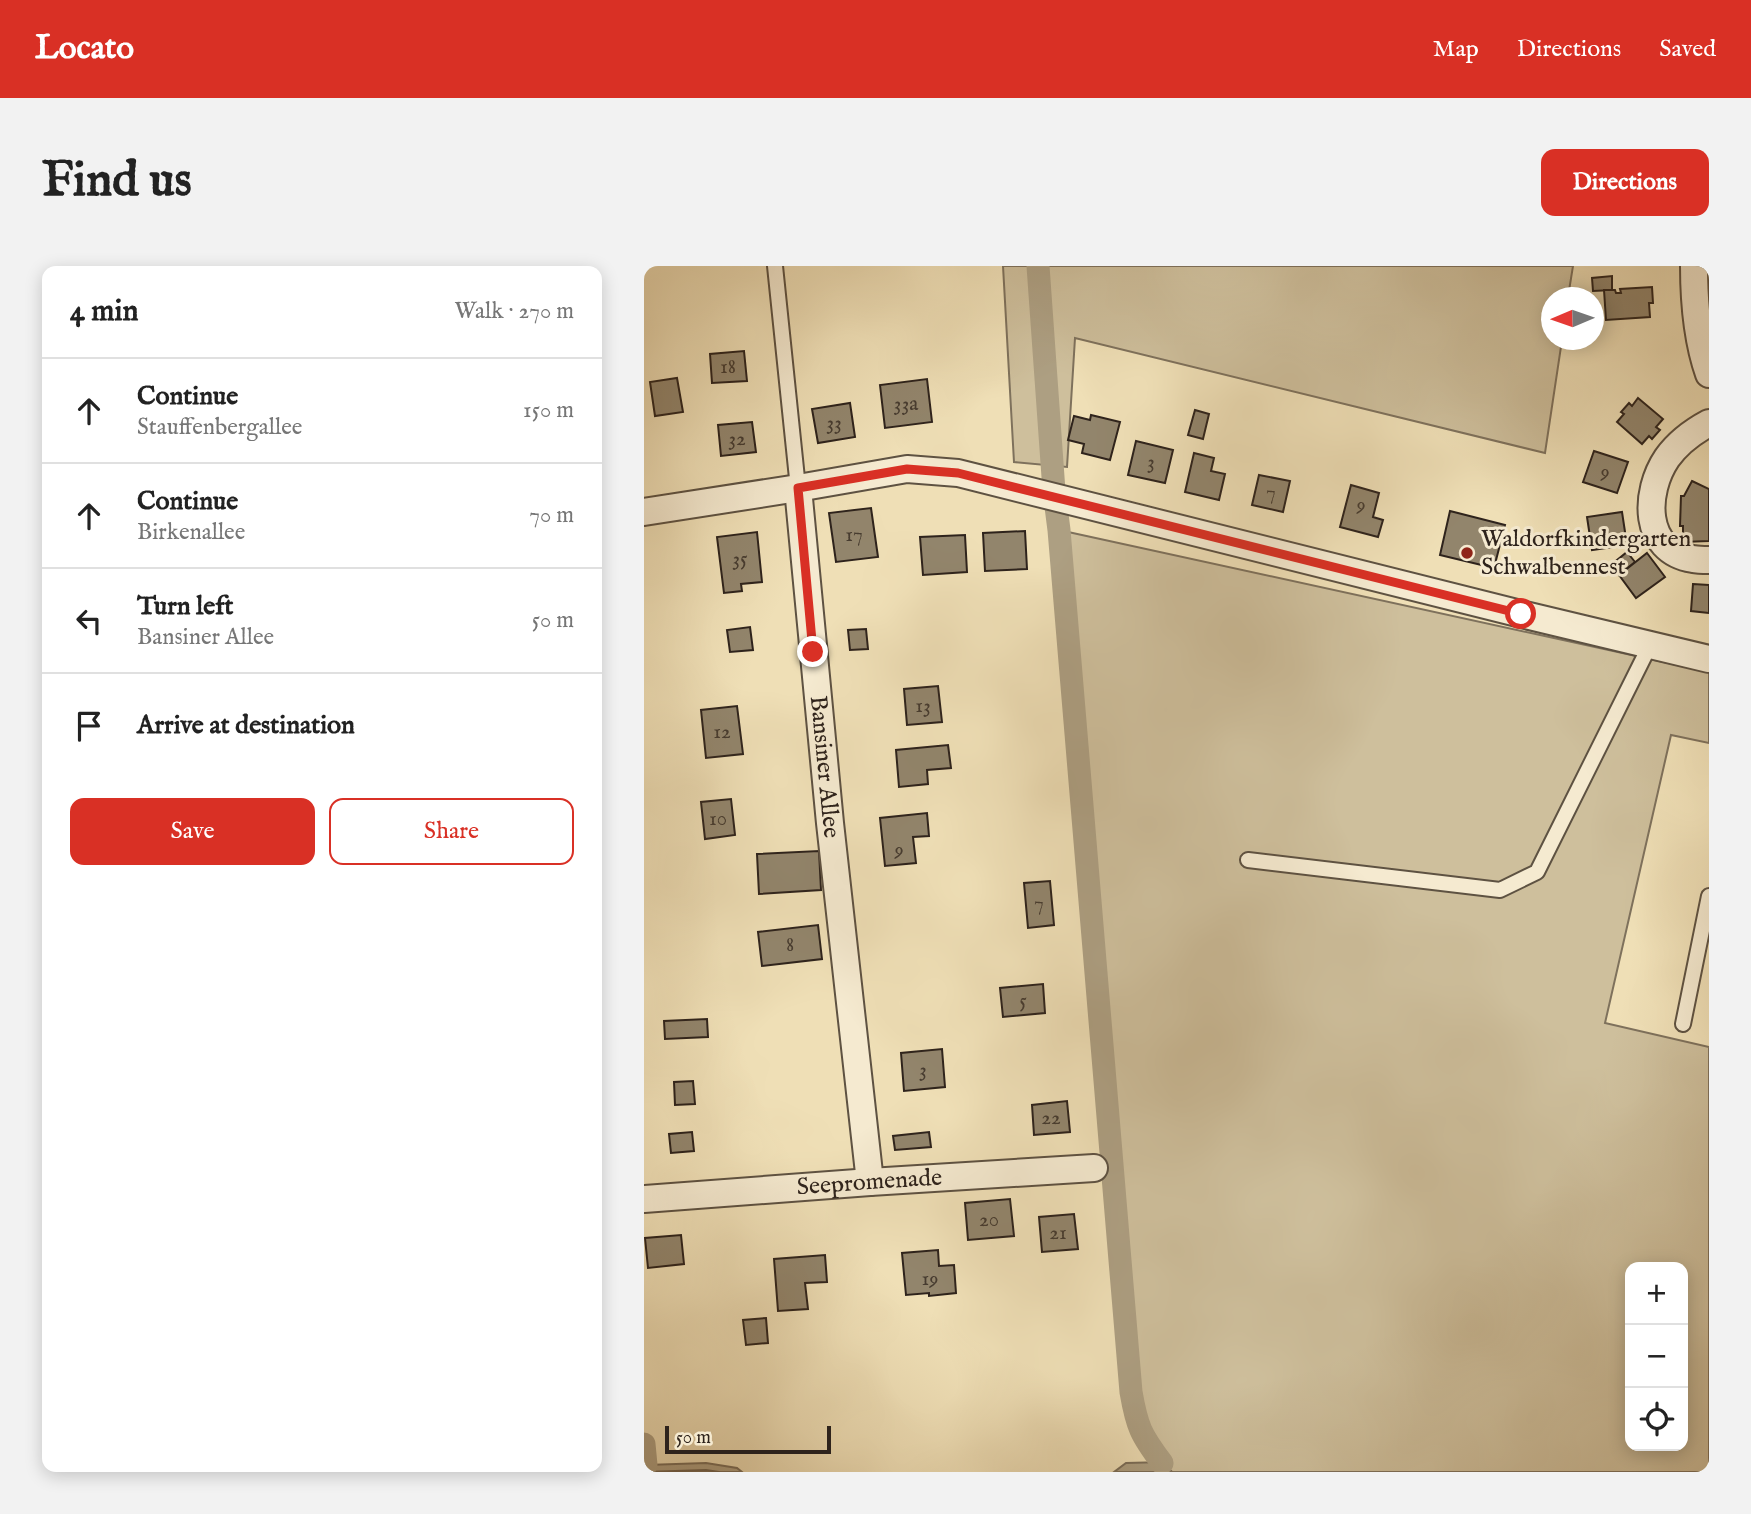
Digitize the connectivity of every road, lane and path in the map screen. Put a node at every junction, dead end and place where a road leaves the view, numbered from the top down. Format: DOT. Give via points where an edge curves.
graph roads {
  1 [pos="775,266"];
  2 [pos="1694,266"];
  3 [pos="1709,374"];
  4 [pos="1709,423"];
  5 [pos="798,488"];
  6 [pos="644,512"];
  7 [pos="1709,560"];
  8 [pos="1650,645"];
  9 [pos="1709,659"];
  10 [pos="1248,860"];
  11 [pos="1709,896"];
  12 [pos="1683,1024"];
  13 [pos="1094,1168"];
  14 [pos="870,1182"];
  15 [pos="644,1199"];
  1 -- 5 [label="lane, Bansiner Allee"];
  2 -- 3 [label="street" via="1702,355"];
  4 -- 7 [label="street" via="1668,457 1653,486 1650,506 1663,543 1691,559"];
  5 -- 6 [label="street"];
  5 -- 8 [label="street" via="907,469 958,473"];
  5 -- 14 [label="street, Bansiner Allee"];
  8 -- 9 [label="street"];
  8 -- 10 [label="lane" via="1537,873 1500,890"];
  11 -- 12 [label="lane"];
  13 -- 14 [label="street, Seepromenade"];
  14 -- 15 [label="street, Seepromenade"];
}
